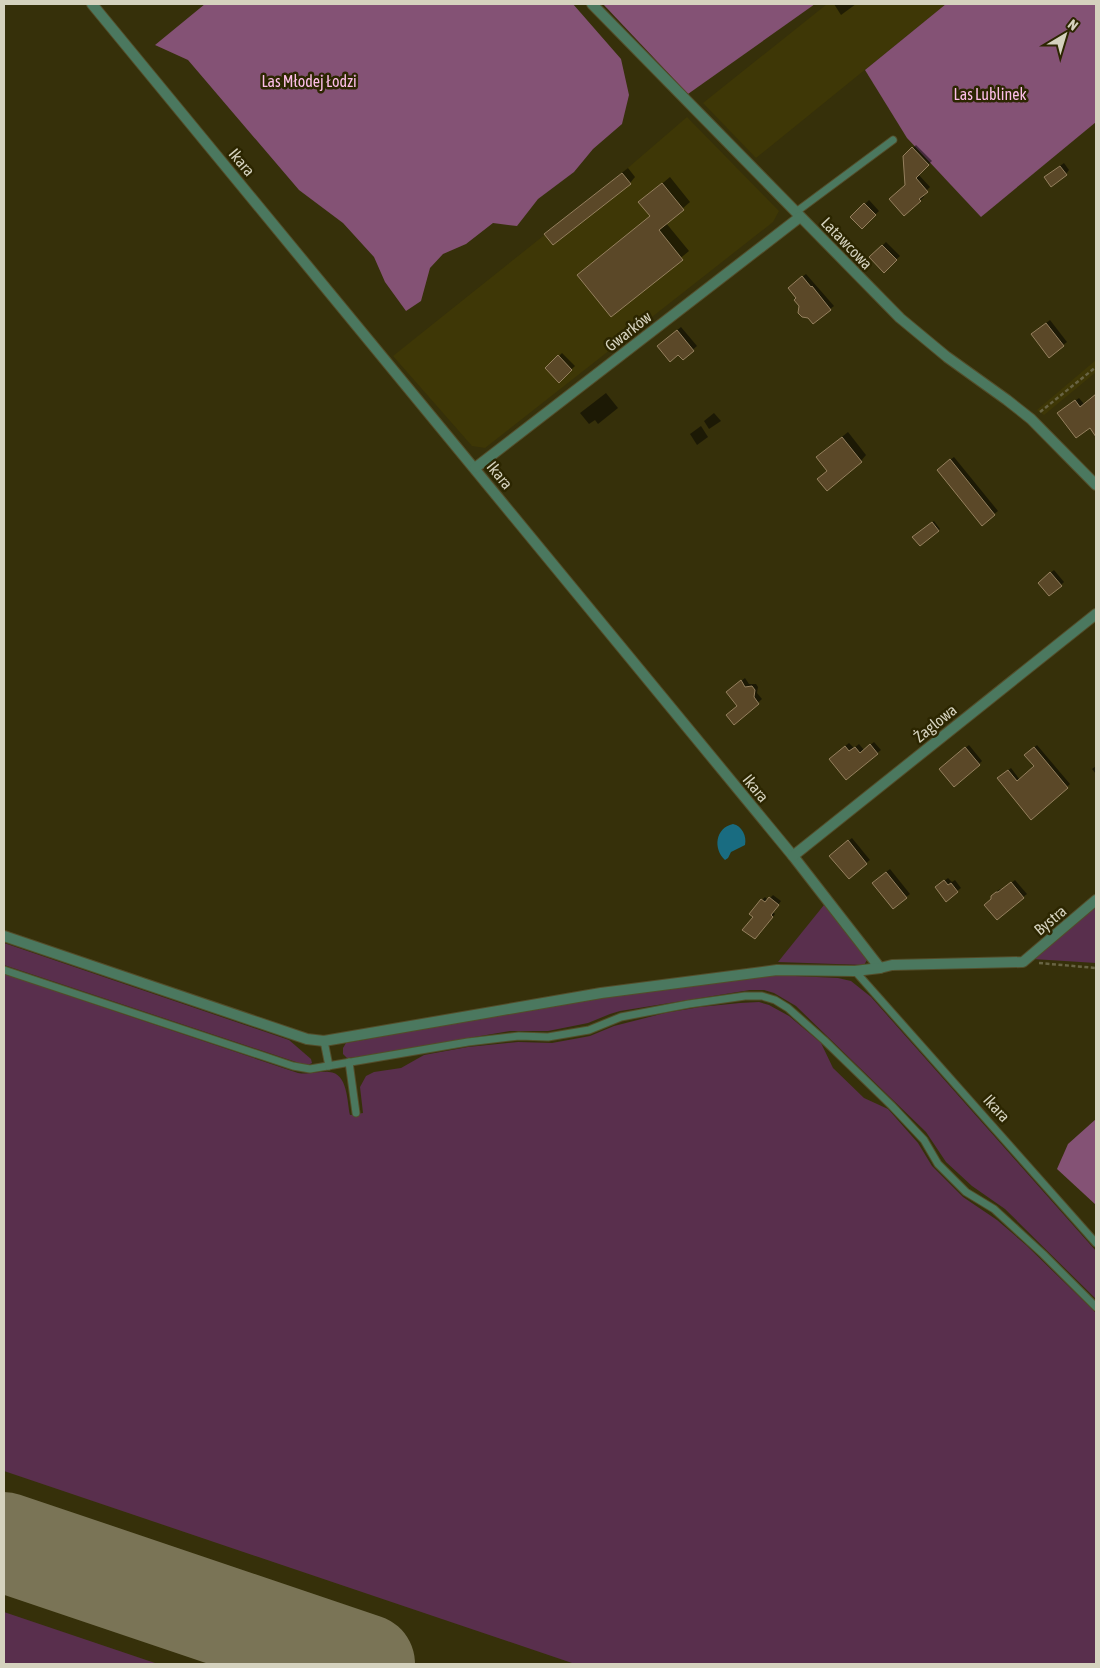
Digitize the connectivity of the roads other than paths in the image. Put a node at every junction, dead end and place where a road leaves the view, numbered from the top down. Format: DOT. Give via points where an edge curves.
graph roads {
  1 [pos="92,4"];
  2 [pos="592,4"];
  3 [pos="892,140"];
  4 [pos="798,215"];
  5 [pos="475,468"];
  6 [pos="1096,485"];
  7 [pos="1096,614"];
  8 [pos="793,856"];
  9 [pos="1096,900"];
  10 [pos="4,936"];
  11 [pos="880,968"];
  12 [pos="4,970"];
  13 [pos="855,970"];
  14 [pos="324,1041"];
  15 [pos="349,1062"];
  16 [pos="330,1066"];
  17 [pos="356,1113"];
  18 [pos="1096,1242"];
  19 [pos="1096,1307"];
  1 -- 5 [label="street, Ikara"];
  2 -- 4 [label="street, Latawcowa"];
  3 -- 4 [label="lane"];
  4 -- 5 [label="street, Gwarków"];
  4 -- 6 [label="street, Latawcowa" via="900,318 946,357 1031,419"];
  5 -- 8 [label="street, Ikara"];
  7 -- 8 [label="street, Żaglowa"];
  8 -- 11 [label="street, Ikara"];
  9 -- 11 [label="street, Bystra" via="1022,962"];
  10 -- 14 [label="street" via="308,1039"];
  11 -- 13 [label="street"];
  12 -- 16 [label="lane" via="293,1066 310,1069"];
  13 -- 14 [label="street" via="777,970 601,992"];
  13 -- 18 [label="lane, Ikara"];
  14 -- 16 [label="lane"];
  15 -- 16 [label="lane"];
  15 -- 17 [label="lane"];
  15 -- 19 [label="lane" via="503,1038 548,1037 590,1030 621,1017 689,1004 745,996 775,1000 824,1040 892,1106 924,1140 938,1164 966,1192 994,1209"];
}
